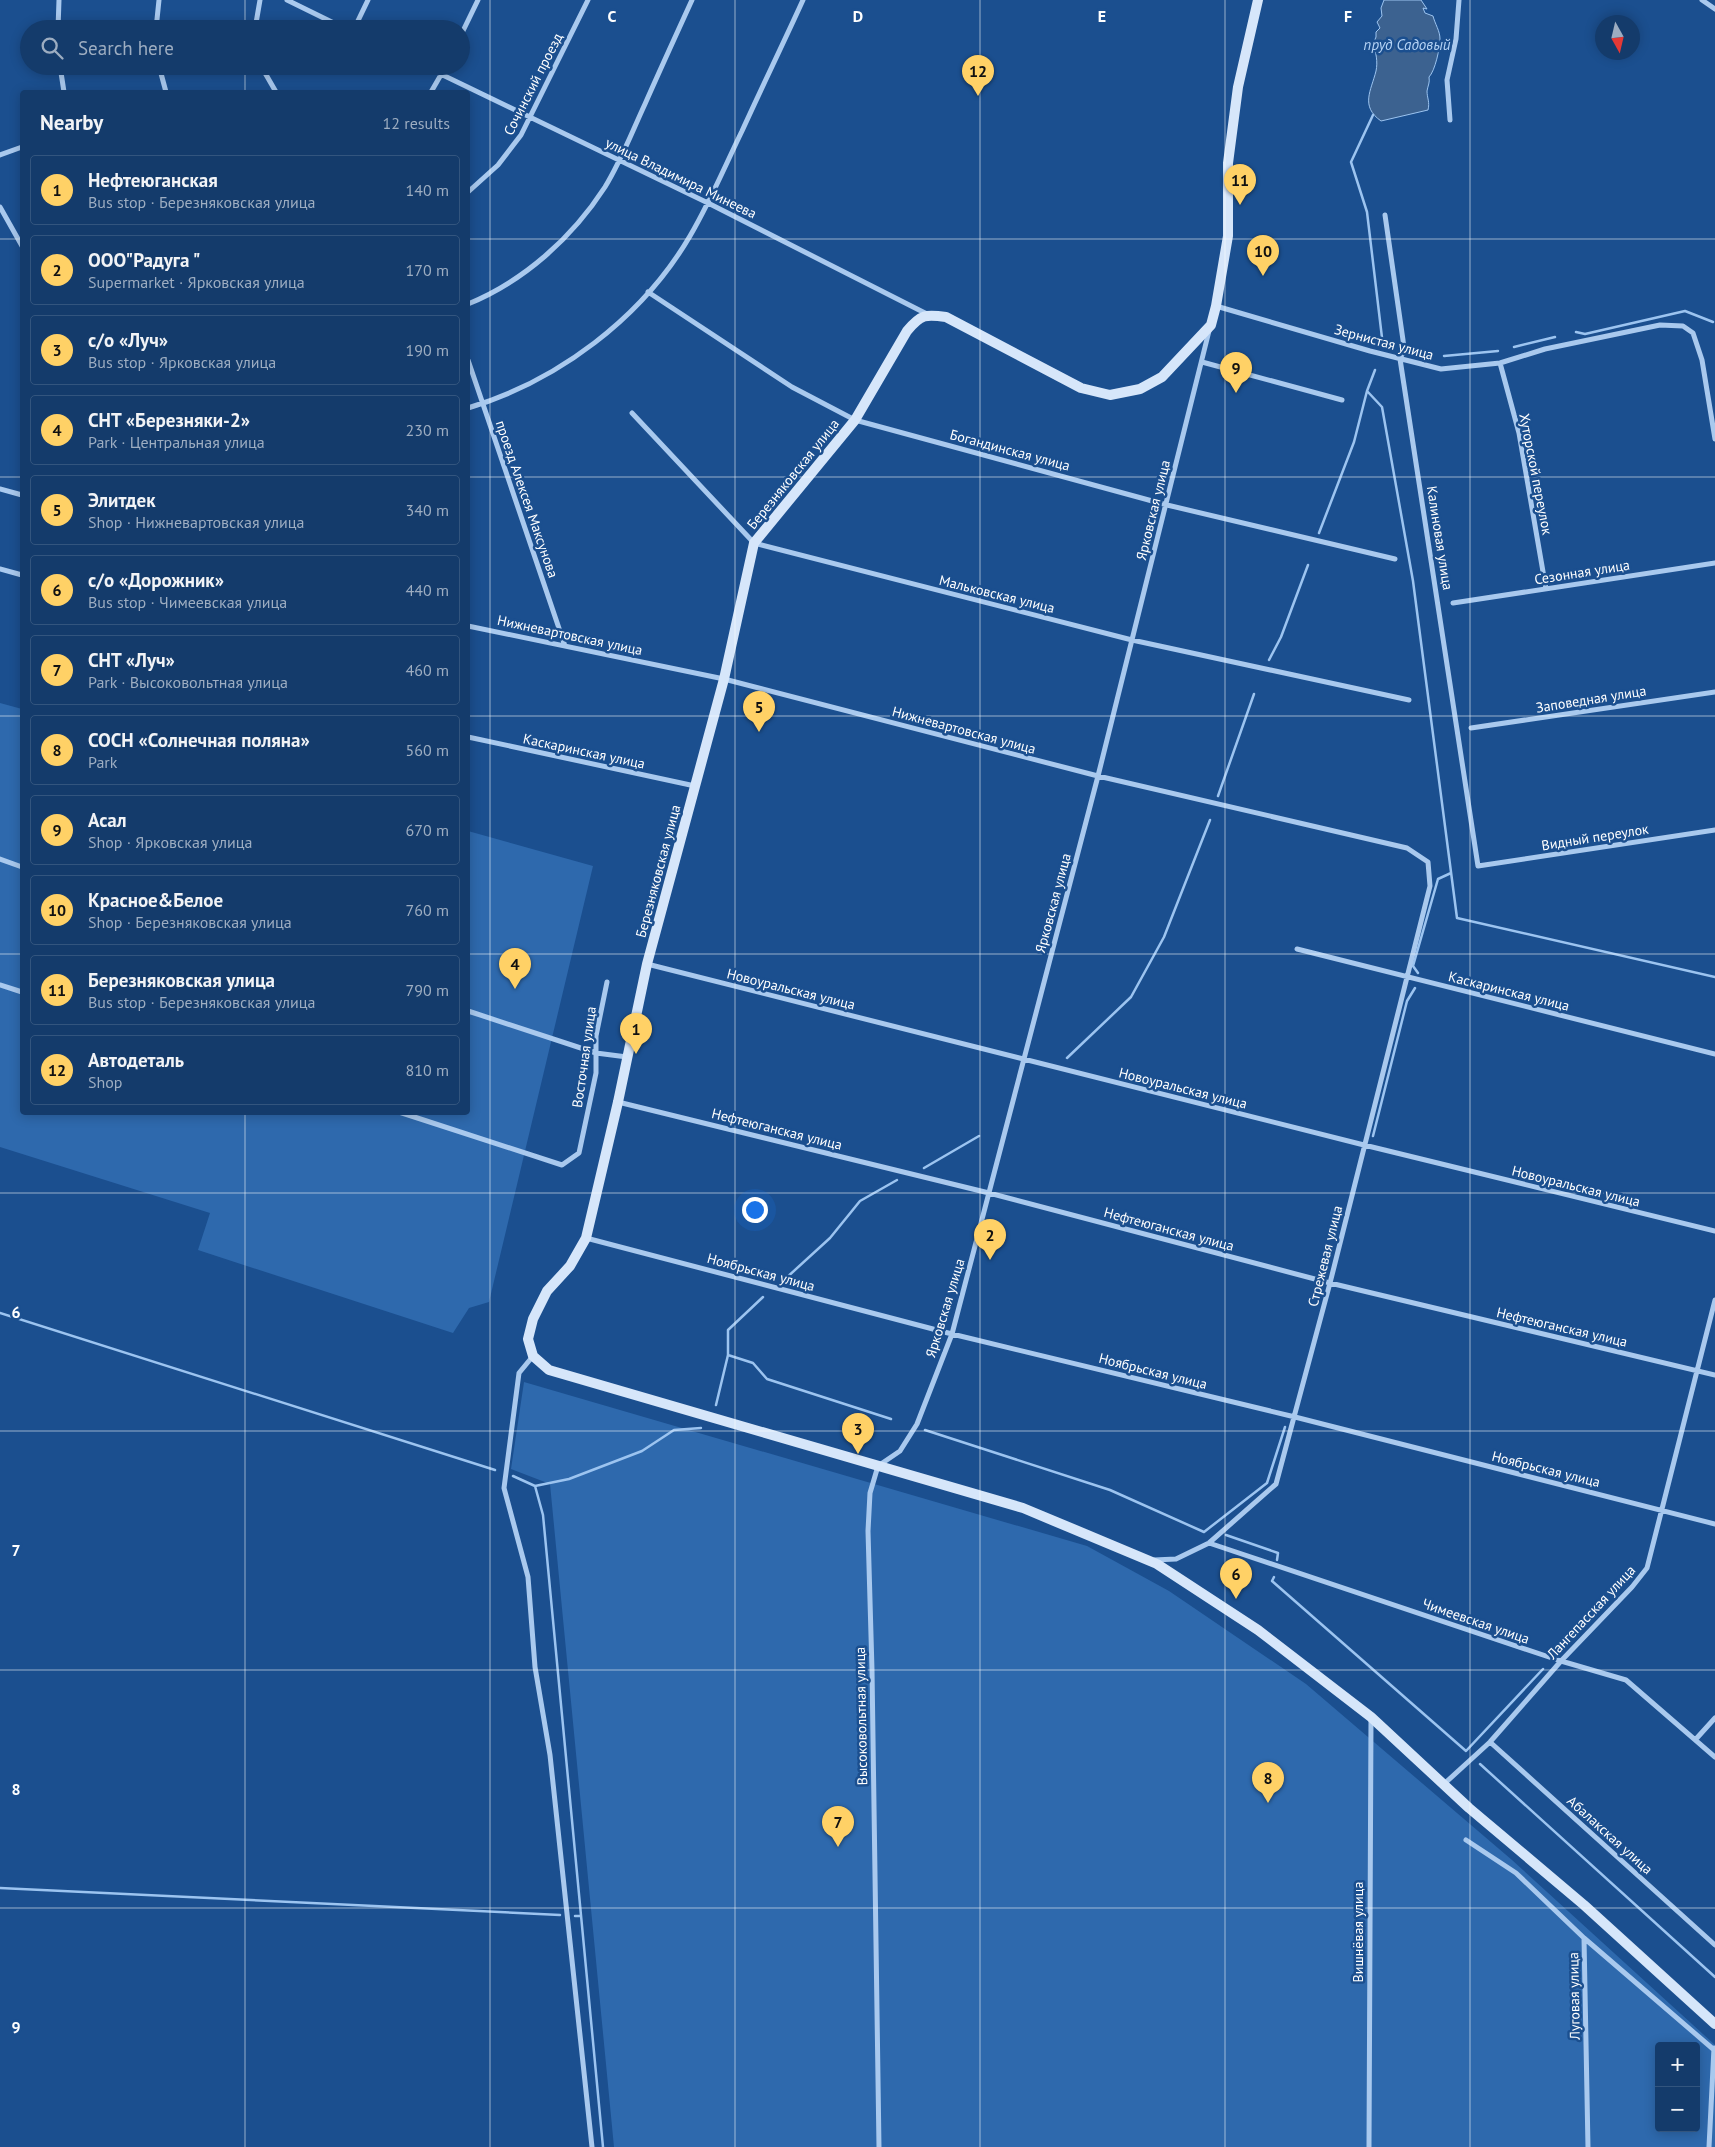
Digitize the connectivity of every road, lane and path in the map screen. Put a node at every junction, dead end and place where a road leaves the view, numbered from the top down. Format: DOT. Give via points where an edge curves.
graph roads {
  1 [pos="59,0"];
  2 [pos="159,0"];
  3 [pos="260,0"];
  4 [pos="287,0"];
  5 [pos="368,0"];
  6 [pos="478,0"];
  7 [pos="588,0"];
  8 [pos="692,0"];
  9 [pos="803,0"];
  10 [pos="1258,0"];
  11 [pos="1459,0"];
  12 [pos="1702,0"];
  13 [pos="1715,9"];
  14 [pos="58,20"];
  15 [pos="157,20"];
  16 [pos="257,20"];
  17 [pos="328,20"];
  18 [pos="358,20"];
  19 [pos="468,20"];
  20 [pos="61,75"];
  21 [pos="161,75"];
  22 [pos="266,75"];
  23 [pos="442,75"];
  24 [pos="64,90"];
  25 [pos="165,90"];
  26 [pos="275,90"];
  27 [pos="432,90"];
  28 [pos="530,118"];
  29 [pos="1450,120"];
  30 [pos="20,148"];
  31 [pos="0,155"];
  32 [pos="619,160"];
  33 [pos="470,190"];
  34 [pos="708,203"];
  35 [pos="0,207"];
  36 [pos="1385,215"];
  37 [pos="20,242"];
  38 [pos="648,292"];
  39 [pos="470,303"];
  40 [pos="1216,306"];
  41 [pos="928,314"];
  42 [pos="1211,325"];
  43 [pos="1400,359"];
  44 [pos="1202,362"];
  45 [pos="1500,363"];
  46 [pos="470,366"];
  47 [pos="1342,400"];
  48 [pos="483,404"];
  49 [pos="470,407"];
  50 [pos="632,413"];
  51 [pos="855,420"];
  52 [pos="1715,439"];
  53 [pos="0,489"];
  54 [pos="20,494"];
  55 [pos="1167,505"];
  56 [pos="754,543"];
  57 [pos="1395,559"];
  58 [pos="1715,563"];
  59 [pos="0,569"];
  60 [pos="20,574"];
  61 [pos="1546,589"];
  62 [pos="1453,603"];
  63 [pos="470,626"];
  64 [pos="1132,640"];
  65 [pos="565,646"];
  66 [pos="724,679"];
  67 [pos="1715,692"];
  68 [pos="1409,700"];
  69 [pos="1471,728"];
  70 [pos="470,737"];
  71 [pos="1098,776"];
  72 [pos="695,786"];
  73 [pos="1715,830"];
  74 [pos="0,859"];
  75 [pos="20,866"];
  76 [pos="1478,866"];
  77 [pos="1430,886"];
  78 [pos="1297,949"];
  79 [pos="647,964"];
  80 [pos="1407,977"];
  81 [pos="607,982"];
  82 [pos="0,985"];
  83 [pos="20,991"];
  84 [pos="470,1012"];
  85 [pos="596,1053"];
  86 [pos="1715,1054"];
  87 [pos="628,1057"];
  88 [pos="1024,1060"];
  89 [pos="618,1102"];
  90 [pos="408,1115"];
  91 [pos="1364,1145"];
  92 [pos="989,1193"];
  93 [pos="1715,1231"];
  94 [pos="586,1238"];
  95 [pos="1330,1283"];
  96 [pos="1715,1300"];
  97 [pos="952,1334"];
  98 [pos="533,1356"];
  99 [pos="1697,1371"];
  100 [pos="1715,1375"];
  101 [pos="1295,1417"];
  102 [pos="878,1466"];
  103 [pos="1662,1510"];
  104 [pos="1715,1524"];
  105 [pos="1209,1543"];
  106 [pos="1151,1560"];
  107 [pos="1560,1661"];
  108 [pos="1371,1717"];
  109 [pos="1715,1718"];
  110 [pos="1696,1740"];
  111 [pos="1490,1742"];
  112 [pos="1715,1757"];
  113 [pos="1444,1784"];
  114 [pos="1466,1840"];
  115 [pos="1584,1938"];
  116 [pos="1715,1945"];
  117 [pos="1715,2024"];
  118 [pos="1714,2048"];
  119 [pos="592,2147"];
  120 [pos="878,2147"];
  121 [pos="1369,2147"];
  122 [pos="1588,2147"];
  123 [pos="1709,2147"];
  1 -- 14 [label="street"];
  2 -- 15 [label="street"];
  3 -- 16 [label="street"];
  4 -- 17 [label="street"];
  5 -- 18 [label="street"];
  6 -- 19 [label="street"];
  7 -- 28 [label="street, Сочинский проезд"];
  8 -- 32 [label="street"];
  9 -- 34 [label="street"];
  10 -- 40 [label="street" via="1238,87 1228,163 1228,236"];
  11 -- 29 [label="street" via="1456,38 1447,80"];
  12 -- 13 [label="street"];
  20 -- 24 [label="street"];
  21 -- 25 [label="street"];
  22 -- 26 [label="street"];
  23 -- 27 [label="street"];
  23 -- 28 [label="street, улица Владимира Минеева"];
  28 -- 32 [label="street, улица Владимира Минеева"];
  28 -- 33 [label="street, Сочинский проезд" via="498,165"];
  30 -- 31 [label="street"];
  32 -- 34 [label="street, улица Владимира Минеева"];
  32 -- 39 [label="street" via="589,210 550,252 503,286"];
  34 -- 38 [label="street" via="690,237"];
  34 -- 41 [label="street, улица Владимира Минеева"];
  35 -- 37 [label="street"];
  36 -- 43 [label="street, Калиновая улица" via="1403,340 1404,350"];
  38 -- 48 [label="street" via="615,326 585,350 536,380"];
  38 -- 51 [label="street, Богандинская улица" via="792,387"];
  40 -- 42 [label="street"];
  40 -- 43 [label="street, Зернистая улица"];
  41 -- 42 [label="street" via="946,317 1081,388 1110,395 1140,389 1162,377"];
  41 -- 51 [label="street, Березняковская улица" via="907,331"];
  42 -- 44 [label="street, Ярковская улица"];
  43 -- 45 [label="street, Зернистая улица" via="1441,369"];
  43 -- 76 [label="street, Калиновая улица"];
  44 -- 47 [label="street"];
  44 -- 55 [label="street, Ярковская улица"];
  45 -- 52 [label="street, Зернистая улица" via="1545,349 1660,324 1683,326 1693,333 1702,360"];
  45 -- 61 [label="street, Хуторской переулок" via="1519,433"];
  46 -- 48 [label="street, проезд Алексея Максунова"];
  48 -- 49 [label="street"];
  48 -- 65 [label="street, проезд Алексея Максунова"];
  50 -- 56 [label="street"];
  51 -- 55 [label="street, Богандинская улица"];
  51 -- 56 [label="street, Березняковская улица"];
  53 -- 54 [label="street"];
  55 -- 57 [label="street, Богандинская улица"];
  55 -- 64 [label="street, Ярковская улица"];
  56 -- 64 [label="street, Мальковская улица"];
  56 -- 66 [label="street, Березняковская улица"];
  58 -- 61 [label="street, Сезонная улица"];
  59 -- 60 [label="street"];
  61 -- 62 [label="street, Сезонная улица"];
  63 -- 65 [label="street, Нижневартовская улица"];
  64 -- 68 [label="street, Мальковская улица"];
  64 -- 71 [label="street, Ярковская улица"];
  65 -- 66 [label="street, Нижневартовская улица"];
  66 -- 71 [label="street, Нижневартовская улица"];
  66 -- 72 [label="street, Березняковская улица"];
  67 -- 69 [label="street, Заповедная улица"];
  70 -- 72 [label="street, Каскаринская улица"];
  71 -- 77 [label="street, Нижневартовская улица" via="1407,848 1428,862"];
  71 -- 88 [label="street, Ярковская улица"];
  72 -- 79 [label="street, Березняковская улица"];
  73 -- 76 [label="street, Видный переулок"];
  74 -- 75 [label="street"];
  77 -- 80 [label="street, Стрежевая улица"];
  78 -- 80 [label="street, Каскаринская улица"];
  79 -- 87 [label="street, Березняковская улица"];
  79 -- 88 [label="street, Новоуральская улица"];
  80 -- 86 [label="street, Каскаринская улица"];
  80 -- 91 [label="street, Стрежевая улица"];
  81 -- 85 [label="street, Восточная улица" via="596,1036"];
  82 -- 83 [label="street"];
  84 -- 85 [label="street"];
  85 -- 87 [label="street"];
  85 -- 90 [label="street, Восточная улица" via="596,1073 579,1153 562,1164"];
  87 -- 89 [label="street, Березняковская улица"];
  88 -- 91 [label="street, Новоуральская улица"];
  88 -- 92 [label="street, Ярковская улица"];
  89 -- 92 [label="street, Нефтеюганская улица"];
  89 -- 94 [label="street, Березняковская улица"];
  91 -- 93 [label="street, Новоуральская улица"];
  91 -- 95 [label="street, Стрежевая улица"];
  92 -- 95 [label="street, Нефтеюганская улица"];
  92 -- 97 [label="street, Ярковская улица"];
  94 -- 97 [label="street, Ноябрьская улица"];
  94 -- 98 [label="street, Березняковская улица" via="533,1319 528,1339"];
  95 -- 99 [label="street, Нефтеюганская улица"];
  95 -- 101 [label="street, Стрежевая улица"];
  96 -- 99 [label="street, Лангепасская улица"];
  97 -- 101 [label="street, Ноябрьская улица"];
  97 -- 102 [label="street, Ярковская улица" via="917,1424 900,1451"];
  98 -- 102 [label="street" via="549,1370"];
  98 -- 119 [label="street" via="519,1373 504,1488 528,1577 535,1667 550,1755"];
  99 -- 100 [label="street, Нефтеюганская улица"];
  99 -- 103 [label="street, Лангепасская улица"];
  101 -- 103 [label="street, Ноябрьская улица"];
  101 -- 105 [label="street, Стрежевая улица" via="1276,1484"];
  102 -- 106 [label="street" via="1023,1508"];
  102 -- 120 [label="street, Высоковольтная улица" via="870,1493 868,1531"];
  103 -- 104 [label="street, Ноябрьская улица"];
  103 -- 107 [label="street, Лангепасская улица" via="1647,1568 1632,1588"];
  105 -- 106 [label="street, Стрежевая улица" via="1176,1559"];
  105 -- 107 [label="street, Чимеевская улица"];
  106 -- 108 [label="street" via="1258,1630"];
  107 -- 110 [label="street, Чимеевская улица" via="1626,1680"];
  107 -- 111 [label="street, Лангепасская улица"];
  108 -- 113 [label="street"];
  108 -- 121 [label="street, Вишнёвая улица"];
  109 -- 110 [label="street"];
  110 -- 112 [label="street, Чимеевская улица"];
  111 -- 113 [label="street, Лангепасская улица"];
  111 -- 116 [label="street, Абалакская улица"];
  113 -- 117 [label="street"];
  114 -- 115 [label="street, Луговая улица" via="1516,1873"];
  115 -- 118 [label="street"];
  115 -- 122 [label="street, Луговая улица"];
  118 -- 123 [label="street"];
}
